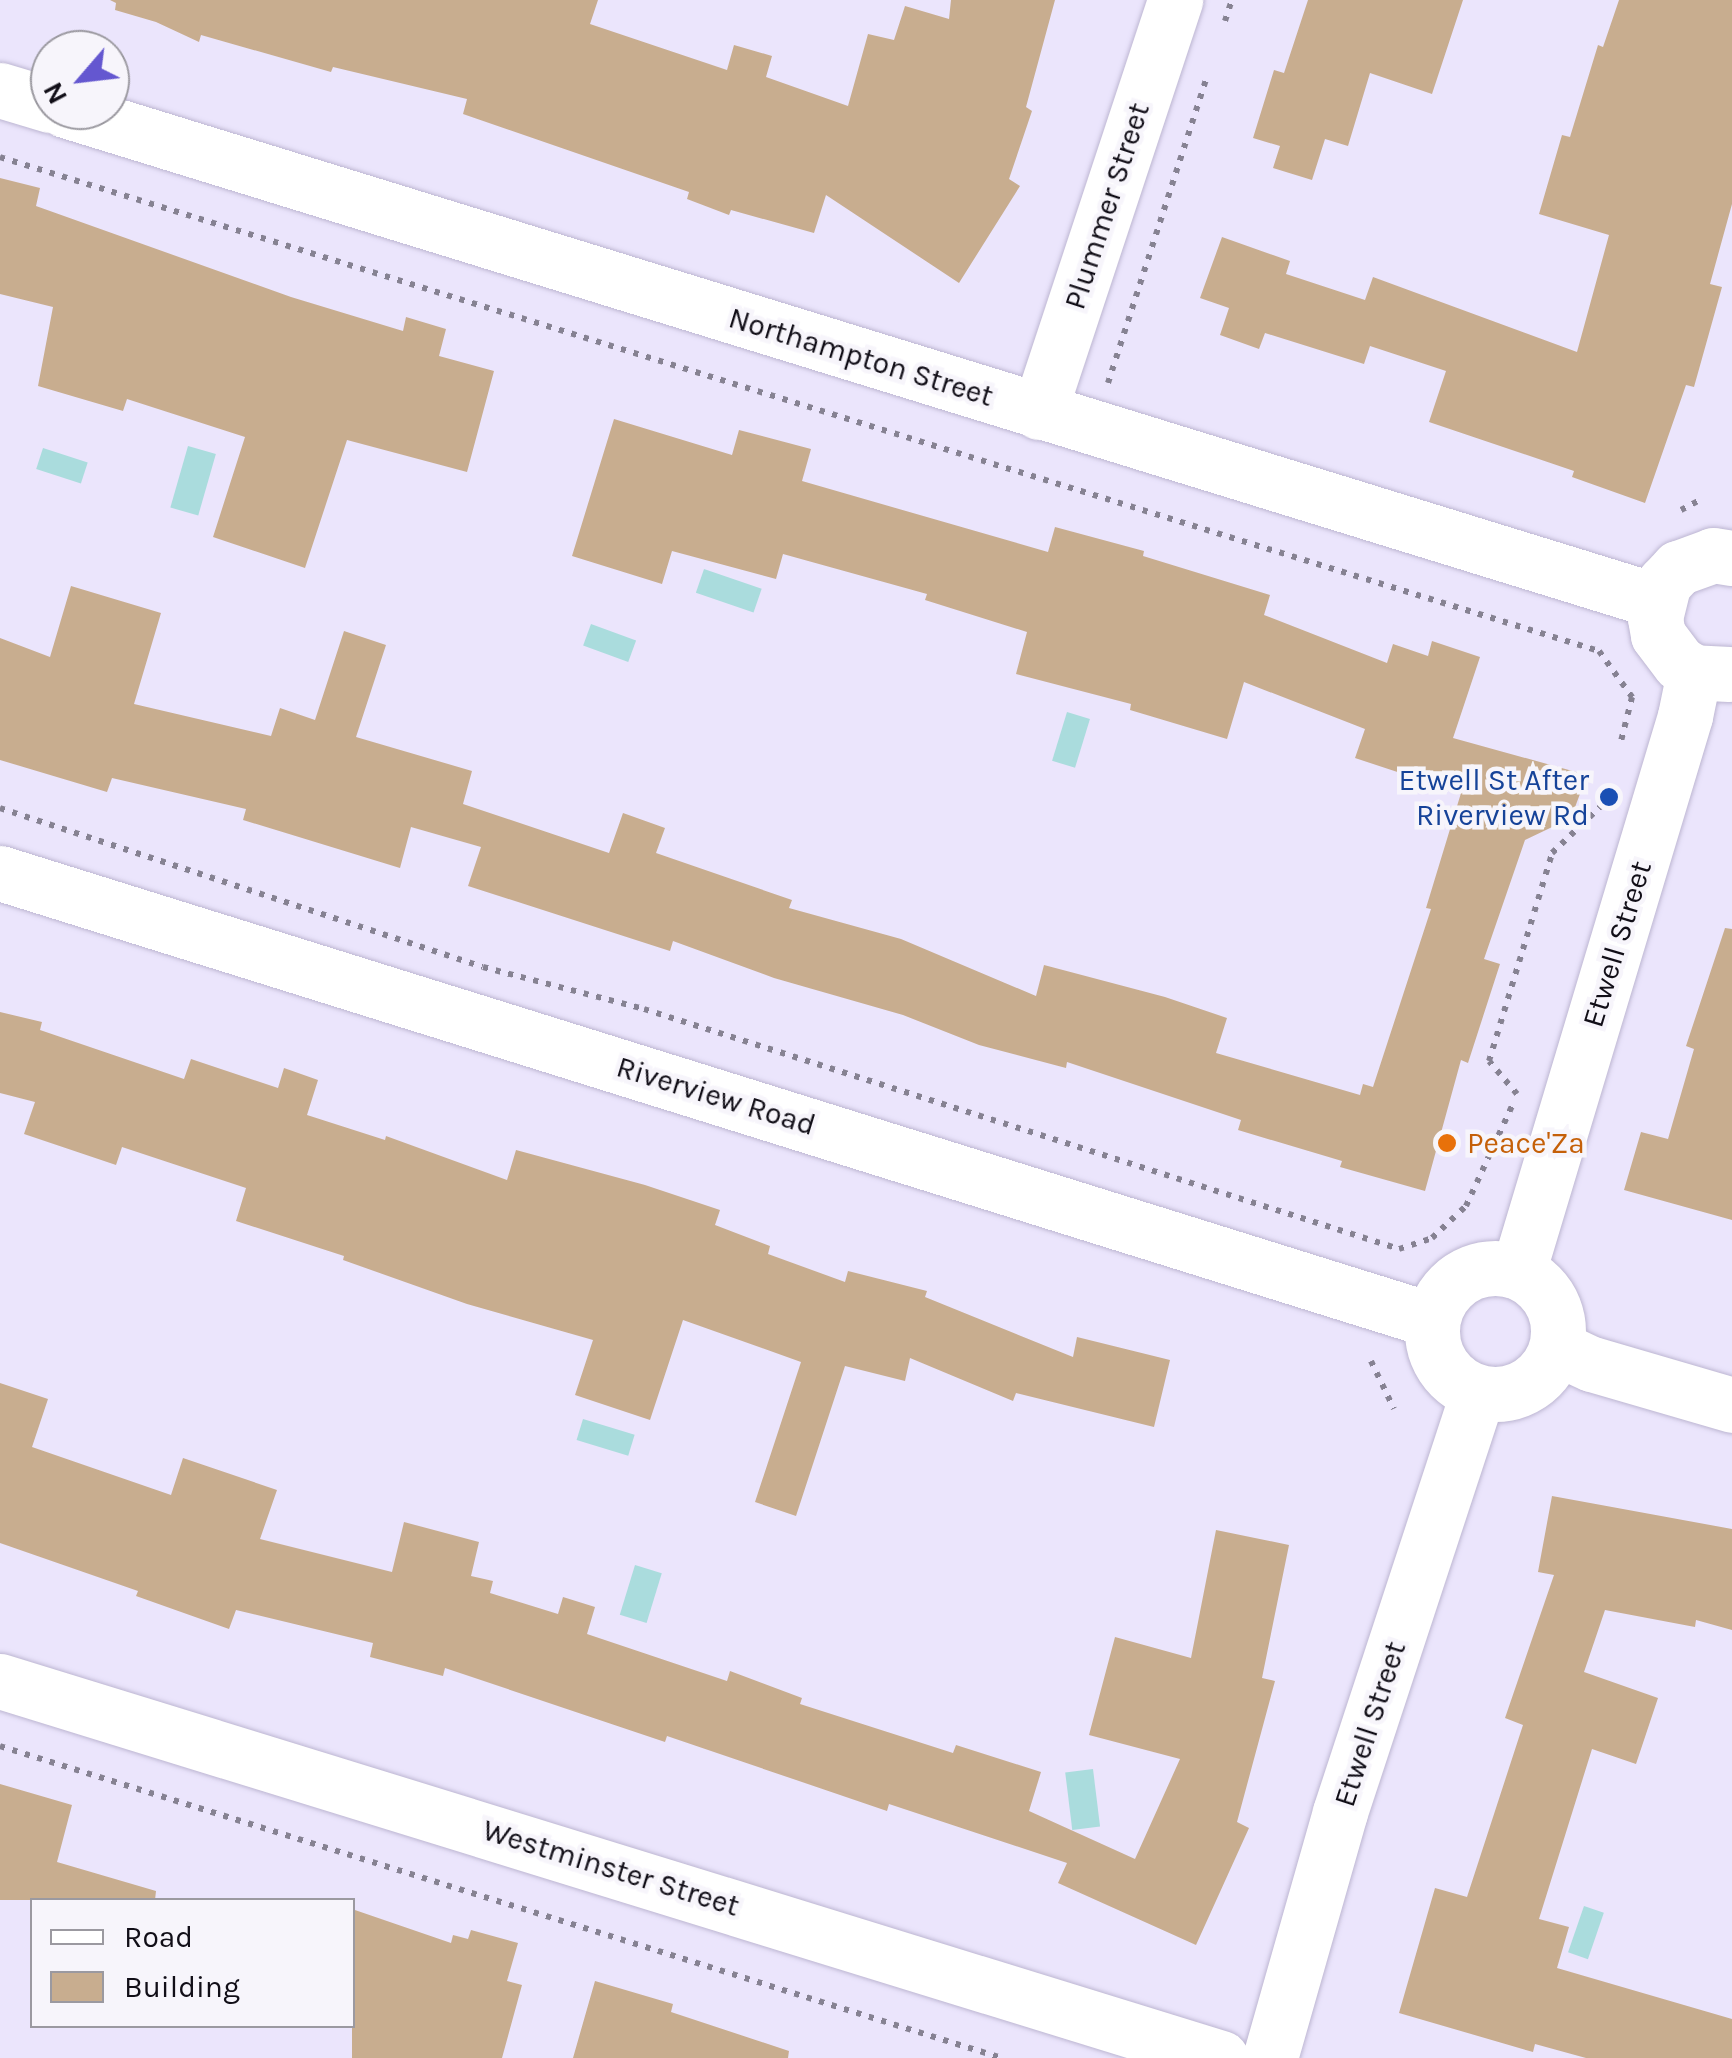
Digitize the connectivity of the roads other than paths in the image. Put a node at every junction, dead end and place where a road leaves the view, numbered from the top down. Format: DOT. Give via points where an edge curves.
graph roads {
  1 [pos="1175,0"];
  2 [pos="0,90"];
  3 [pos="30,99"];
  4 [pos="130,130"];
  5 [pos="1039,412"];
  6 [pos="1732,558"];
  7 [pos="1657,600"];
  8 [pos="1713,673"];
  9 [pos="0,873"];
  10 [pos="1518,1272"];
  11 [pos="1432,1320"];
  12 [pos="1556,1348"];
  13 [pos="1478,1393"];
  14 [pos="1732,1405"];
  15 [pos="0,1681"];
  16 [pos="1221,2058"];
  17 [pos="1270,2058"];
  1 -- 5 [label="street, Plummer Street"];
  2 -- 3 [label="street"];
  4 -- 5 [label="street, Northampton Street"];
  5 -- 7 [label="street, Northampton Street"];
  6 -- 7 [label="street" via="1694,559 1664,583"];
  7 -- 8 [label="street" via="1658,635 1667,651"];
  8 -- 10 [label="street, Etwell Street" via="1685,716"];
  9 -- 11 [label="street, Riverview Road"];
  10 -- 11 [label="street" via="1500,1268 1464,1276 1438,1302"];
  10 -- 12 [label="street" via="1534,1281 1556,1311"];
  11 -- 13 [label="street" via="1437,1357 1447,1374"];
  12 -- 13 [label="street" via="1535,1381 1498,1395"];
  12 -- 14 [label="street"];
  13 -- 17 [label="street, Etwell Street" via="1340,1812"];
  15 -- 16 [label="street, Westminster Street"];
}
